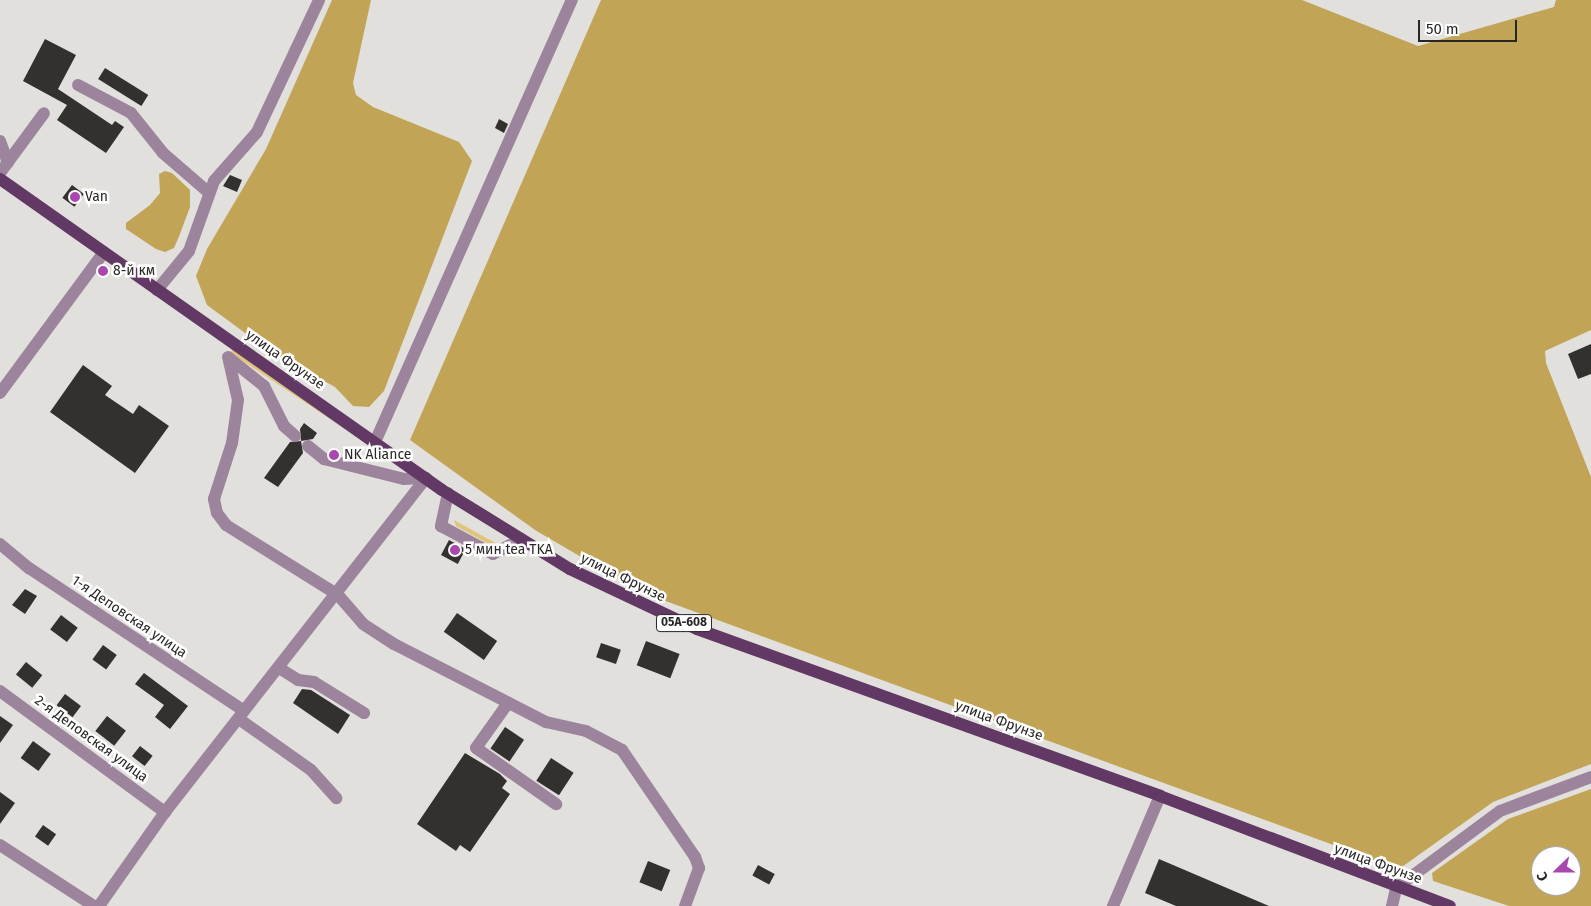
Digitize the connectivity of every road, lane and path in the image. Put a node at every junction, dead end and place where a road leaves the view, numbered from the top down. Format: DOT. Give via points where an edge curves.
graph roads {
  1 [pos="320,0"];
  2 [pos="572,0"];
  3 [pos="78,85"];
  4 [pos="44,113"];
  5 [pos="0,141"];
  6 [pos="8,163"];
  7 [pos="0,173"];
  8 [pos="0,179"];
  9 [pos="208,192"];
  10 [pos="104,252"];
  11 [pos="157,290"];
  12 [pos="228,339"];
  13 [pos="228,357"];
  14 [pos="0,393"];
  15 [pos="295,436"];
  16 [pos="375,442"];
  17 [pos="308,446"];
  18 [pos="426,478"];
  19 [pos="448,493"];
  20 [pos="521,539"];
  21 [pos="0,544"];
  22 [pos="338,594"];
  23 [pos="279,668"];
  24 [pos="0,691"];
  25 [pos="508,703"];
  26 [pos="364,713"];
  27 [pos="242,714"];
  28 [pos="1591,777"];
  29 [pos="1160,796"];
  30 [pos="336,798"];
  31 [pos="556,804"];
  32 [pos="165,812"];
  33 [pos="0,845"];
  34 [pos="1396,888"];
  35 [pos="94,906"];
  36 [pos="99,906"];
  37 [pos="685,906"];
  38 [pos="1113,906"];
  39 [pos="1392,906"];
  40 [pos="1450,906"];
  1 -- 9 [label="street" via="256,132"];
  2 -- 16 [label="street"];
  3 -- 9 [label="street" via="131,113 164,152"];
  4 -- 6 [label="street"];
  5 -- 6 [label="street"];
  6 -- 7 [label="street"];
  8 -- 10 [label="main road, улица Фрунзе / 05А-608"];
  9 -- 11 [label="street" via="189,251"];
  10 -- 11 [label="main road, улица Фрунзе / 05А-608"];
  10 -- 14 [label="street"];
  11 -- 12 [label="main road, улица Фрунзе / 05А-608"];
  12 -- 13 [label="street"];
  12 -- 16 [label="main road, улица Фрунзе / 05А-608"];
  13 -- 15 [label="street" via="264,386 284,426"];
  13 -- 22 [label="street" via="238,400 232,443 214,499 217,513 226,525"];
  16 -- 18 [label="main road, улица Фрунзе / 05А-608"];
  17 -- 18 [label="street" via="333,461 404,479"];
  18 -- 19 [label="main road, улица Фрунзе / 05А-608"];
  18 -- 22 [label="street"];
  19 -- 20 [label="main road, улица Фрунзе / 05А-608"];
  19 -- 20 [label="street" via="442,526 493,554"];
  20 -- 29 [label="main road, улица Фрунзе / 05А-608" via="570,569 697,629"];
  21 -- 27 [label="street, 1-я Деповская улица" via="37,574"];
  22 -- 23 [label="street"];
  22 -- 25 [label="street" via="363,624"];
  23 -- 26 [label="street" via="298,680 314,682"];
  23 -- 27 [label="street"];
  24 -- 32 [label="street, 2-я Деповская улица"];
  25 -- 31 [label="street" via="476,748"];
  25 -- 37 [label="street" via="546,722 586,732 622,750 696,857 699,868"];
  27 -- 30 [label="street, 1-я Деповская улица" via="311,770"];
  27 -- 32 [label="street"];
  28 -- 34 [label="street" via="1500,812"];
  29 -- 34 [label="main road, улица Фрунзе / 05А-608"];
  29 -- 38 [label="street"];
  32 -- 36 [label="street"];
  33 -- 35 [label="street"];
  34 -- 39 [label="street"];
  34 -- 40 [label="main road, улица Фрунзе / 05А-608"];
}
